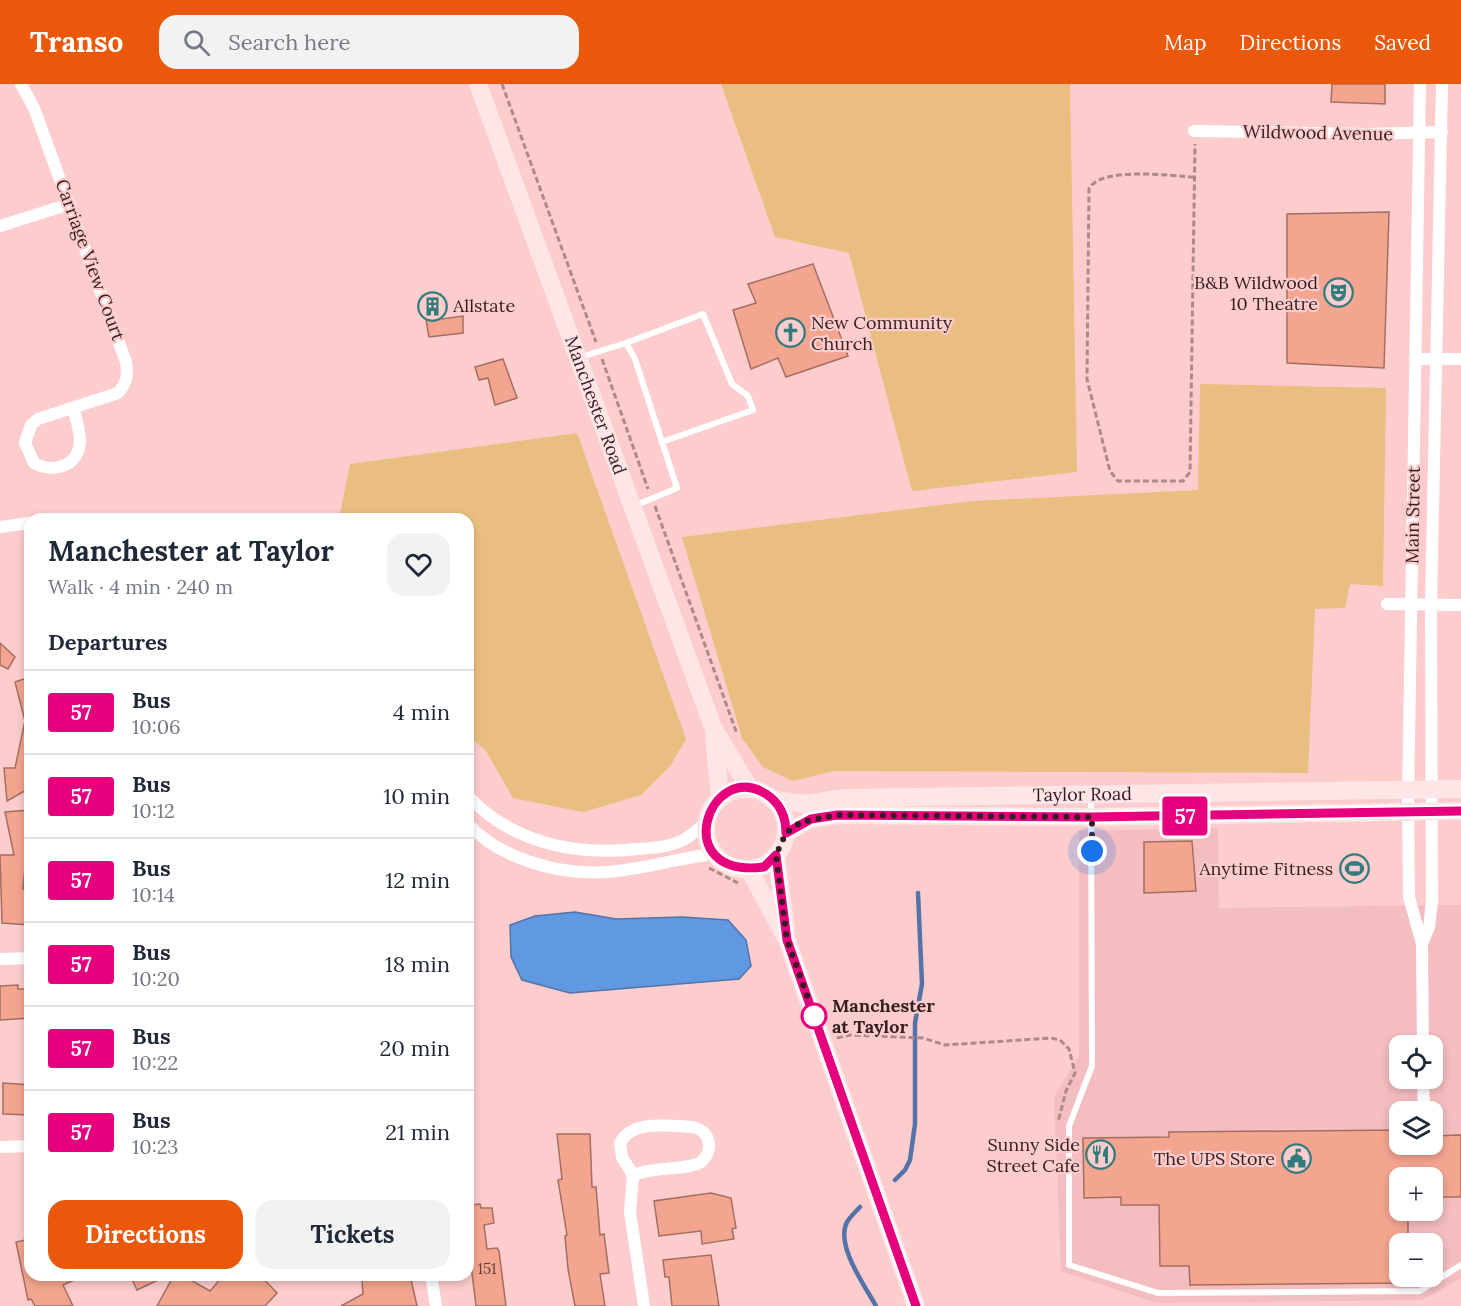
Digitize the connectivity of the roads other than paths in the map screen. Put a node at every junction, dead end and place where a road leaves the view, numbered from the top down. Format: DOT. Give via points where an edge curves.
graph roads {
  1 [pos="21,84"];
  2 [pos="478,84"];
  3 [pos="1420,84"];
  4 [pos="1442,84"];
  5 [pos="1194,131"];
  6 [pos="1442,132"];
  7 [pos="1419,133"];
  8 [pos="70,204"];
  9 [pos="0,226"];
  10 [pos="626,343"];
  11 [pos="578,358"];
  12 [pos="1416,359"];
  13 [pos="1437,359"];
  14 [pos="1461,359"];
  15 [pos="73,408"];
  16 [pos="662,442"];
  17 [pos="632,507"];
  18 [pos="0,519"];
  19 [pos="24,524"];
  20 [pos="6,526"];
  21 [pos="1387,604"];
  22 [pos="1411,605"];
  23 [pos="1431,605"];
  24 [pos="1461,605"];
  25 [pos="713,727"];
  26 [pos="749,788"];
  27 [pos="1461,789"];
  28 [pos="1408,790"];
  29 [pos="1432,790"];
  30 [pos="1091,796"];
  31 [pos="720,798"];
  32 [pos="775,800"];
  33 [pos="474,802"];
  34 [pos="1461,811"];
  35 [pos="1408,812"];
  36 [pos="1432,812"];
  37 [pos="1092,817"];
  38 [pos="705,824"];
  39 [pos="474,828"];
  40 [pos="786,833"];
  41 [pos="776,855"];
  42 [pos="711,861"];
  43 [pos="746,877"];
  44 [pos="787,940"];
  45 [pos="1422,944"];
  46 [pos="24,958"];
  47 [pos="0,959"];
  48 [pos="1423,1035"];
  49 [pos="24,1146"];
  50 [pos="0,1147"];
  51 [pos="633,1175"];
  52 [pos="1461,1265"];
  53 [pos="432,1281"];
  54 [pos="436,1306"];
  55 [pos="644,1306"];
  56 [pos="916,1306"];
  1 -- 8 [label="street, Carriage View Court"];
  2 -- 11 [label="street, Manchester Road"];
  3 -- 7 [label="street, Main Street"];
  4 -- 6 [label="street, Main Street"];
  5 -- 7 [label="street, Wildwood Avenue"];
  6 -- 7 [label="street, Wildwood Avenue"];
  6 -- 13 [label="street, Main Street"];
  7 -- 12 [label="street, Main Street"];
  8 -- 9 [label="street"];
  8 -- 15 [label="street, Carriage View Court" via="128,375 118,393"];
  10 -- 11 [label="lane"];
  10 -- 16 [label="lane"];
  10 -- 16 [label="lane" via="703,314 732,384 748,396 753,410"];
  11 -- 17 [label="street, Manchester Road"];
  12 -- 13 [label="street"];
  12 -- 22 [label="street, Main Street"];
  13 -- 14 [label="street"];
  13 -- 23 [label="street, Main Street"];
  15 -- 15 [label="street, Carriage View Court" via="80,443 72,461 52,470 34,463 25,443 31,425 45,416"];
  16 -- 17 [label="lane" via="677,488"];
  17 -- 25 [label="street, Manchester Road"];
  18 -- 20 [label="street"];
  19 -- 20 [label="street"];
  21 -- 22 [label="street"];
  22 -- 23 [label="street"];
  22 -- 28 [label="street, Main Street"];
  23 -- 24 [label="street"];
  23 -- 29 [label="street, Main Street"];
  25 -- 26 [label="street, Manchester Road"];
  25 -- 31 [label="street, Manchester Road"];
  26 -- 31 [label="street" via="735,789"];
  26 -- 32 [label="street"];
  27 -- 29 [label="street, Taylor Road"];
  28 -- 29 [label="street, Taylor Road"];
  28 -- 30 [label="street, Taylor Road"];
  28 -- 35 [label="street, Main Street"];
  29 -- 36 [label="street, Main Street"];
  30 -- 32 [label="street, Taylor Road" via="844,798 806,804"];
  30 -- 37 [label="lane"];
  31 -- 38 [label="street"];
  32 -- 40 [label="street" via="784,815"];
  33 -- 38 [label="street" via="502,825 540,842 574,850 655,847 682,841"];
  34 -- 36 [label="street, Taylor Road"];
  35 -- 36 [label="street, Taylor Road"];
  35 -- 37 [label="street, Taylor Road"];
  35 -- 45 [label="street, Main Street" via="1408,897"];
  36 -- 45 [label="street, Main Street" via="1431,912"];
  37 -- 40 [label="street, Taylor Road" via="837,815 811,819"];
  37 -- 52 [label="lane" via="1092,1066 1069,1126 1069,1264 1158,1293 1420,1291"];
  38 -- 42 [label="street"];
  39 -- 42 [label="street" via="515,857 583,872 631,869 686,857"];
  40 -- 41 [label="street"];
  41 -- 43 [label="street"];
  41 -- 44 [label="street"];
  42 -- 43 [label="street" via="735,868"];
  43 -- 44 [label="street"];
  44 -- 56 [label="street"];
  45 -- 48 [label="street, Main Street"];
  46 -- 47 [label="street"];
  49 -- 50 [label="street"];
  51 -- 51 [label="street" via="620,1150 624,1136 634,1129 693,1127 707,1136 709,1148 701,1162"];
  51 -- 55 [label="street" via="630,1212"];
  53 -- 54 [label="street"];
}
